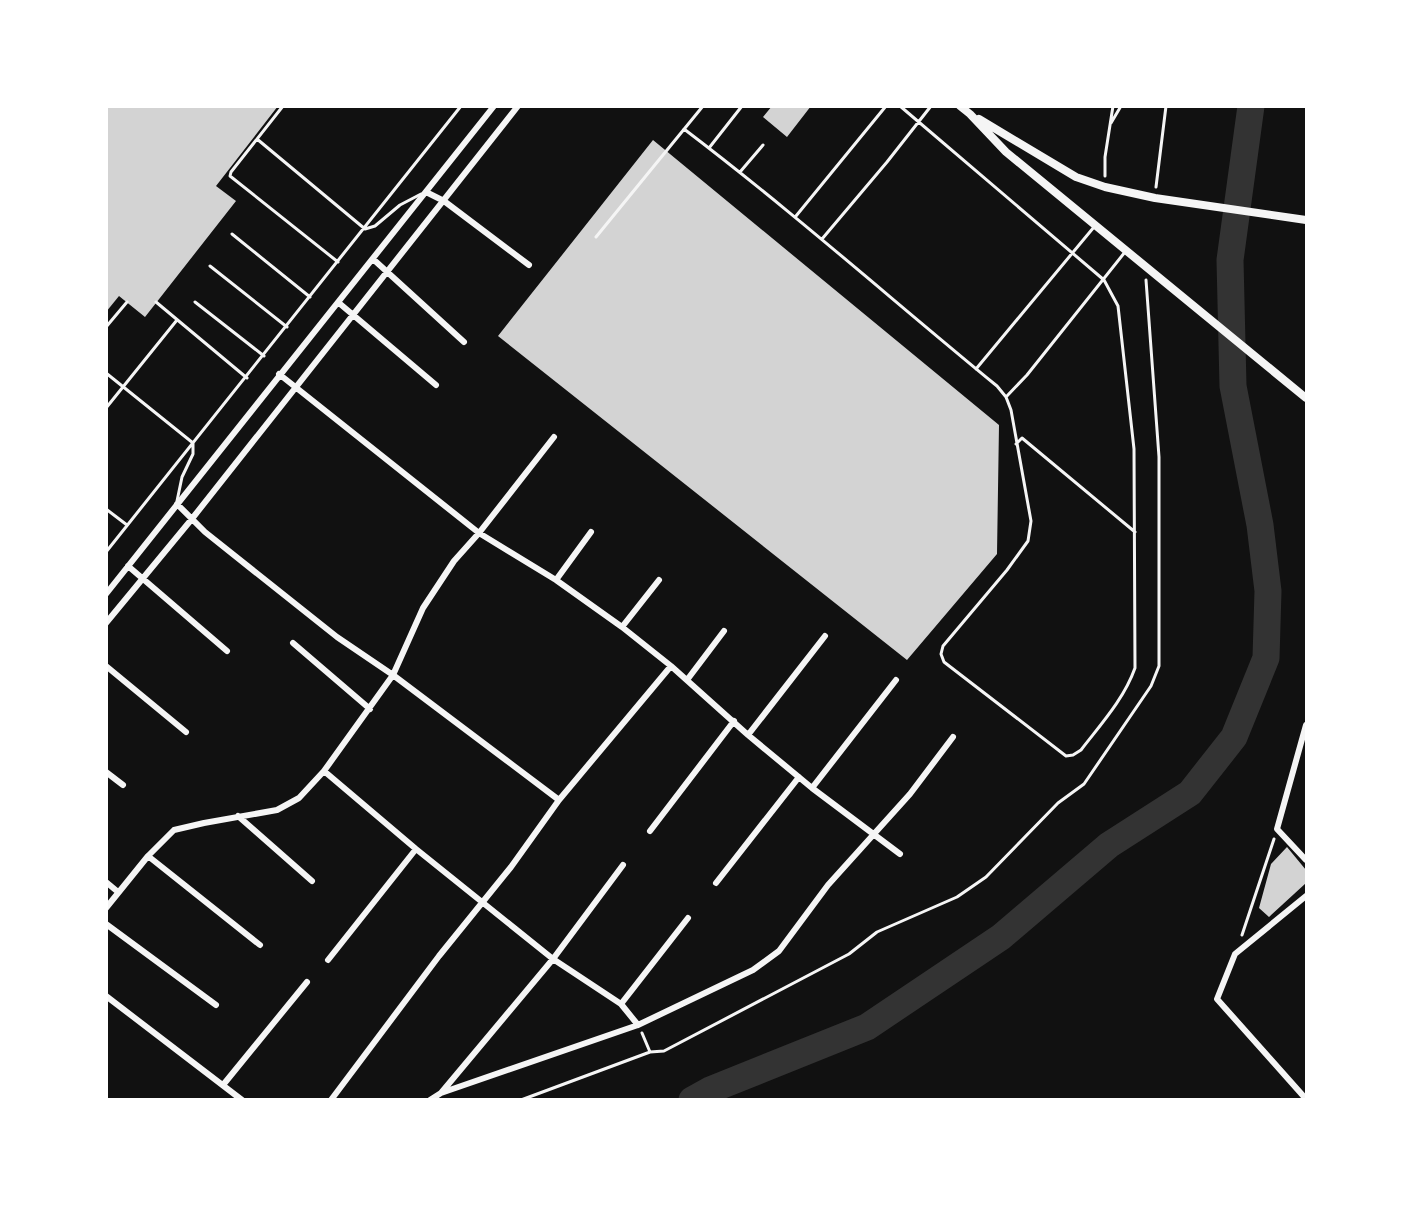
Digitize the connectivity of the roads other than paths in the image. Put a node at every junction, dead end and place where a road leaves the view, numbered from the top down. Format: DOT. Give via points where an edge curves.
graph roads {
  1 [pos="283,106"];
  2 [pos="461,106"];
  3 [pos="494,106"];
  4 [pos="518,106"];
  5 [pos="703,106"];
  6 [pos="742,106"];
  7 [pos="886,106"];
  8 [pos="900,106"];
  9 [pos="931,106"];
  10 [pos="960,106"];
  11 [pos="970,114"];
  12 [pos="919,122"];
  13 [pos="684,129"];
  14 [pos="257,139"];
  15 [pos="762,145"];
  16 [pos="709,148"];
  17 [pos="740,172"];
  18 [pos="426,192"];
  19 [pos="444,201"];
  20 [pos="796,217"];
  21 [pos="1306,220"];
  22 [pos="1096,225"];
  23 [pos="365,229"];
  24 [pos="232,234"];
  25 [pos="596,237"];
  26 [pos="822,239"];
  27 [pos="1126,250"];
  28 [pos="1072,254"];
  29 [pos="373,259"];
  30 [pos="339,262"];
  31 [pos="529,265"];
  32 [pos="210,266"];
  33 [pos="387,271"];
  34 [pos="1104,280"];
  35 [pos="310,297"];
  36 [pos="127,302"];
  37 [pos="195,302"];
  38 [pos="156,303"];
  39 [pos="339,303"];
  40 [pos="353,315"];
  41 [pos="177,320"];
  42 [pos="108,325"];
  43 [pos="287,327"];
  44 [pos="464,342"];
  45 [pos="264,356"];
  46 [pos="976,369"];
  47 [pos="106,373"];
  48 [pos="279,374"];
  49 [pos="247,378"];
  50 [pos="436,385"];
  51 [pos="123,387"];
  52 [pos="296,387"];
  53 [pos="1006,397"];
  54 [pos="1306,398"];
  55 [pos="106,408"];
  56 [pos="554,437"];
  57 [pos="193,443"];
  58 [pos="1016,444"];
  59 [pos="177,504"];
  60 [pos="106,509"];
  61 [pos="191,519"];
  62 [pos="127,525"];
  63 [pos="591,532"];
  64 [pos="1135,532"];
  65 [pos="479,533"];
  66 [pos="106,552"];
  67 [pos="128,566"];
  68 [pos="143,578"];
  69 [pos="556,580"];
  70 [pos="659,580"];
  71 [pos="106,594"];
  72 [pos="106,623"];
  73 [pos="622,627"];
  74 [pos="724,632"];
  75 [pos="825,636"];
  76 [pos="293,643"];
  77 [pos="227,651"];
  78 [pos="106,666"];
  79 [pos="671,666"];
  80 [pos="393,675"];
  81 [pos="687,680"];
  82 [pos="896,680"];
  83 [pos="370,709"];
  84 [pos="734,721"];
  85 [pos="1306,725"];
  86 [pos="186,732"];
  87 [pos="748,735"];
  88 [pos="953,737"];
  89 [pos="324,771"];
  90 [pos="106,772"];
  91 [pos="799,777"];
  92 [pos="123,785"];
  93 [pos="812,788"];
  94 [pos="559,800"];
  95 [pos="238,816"];
  96 [pos="650,831"];
  97 [pos="874,835"];
  98 [pos="416,849"];
  99 [pos="900,854"];
  100 [pos="147,856"];
  101 [pos="1306,860"];
  102 [pos="623,865"];
  103 [pos="312,881"];
  104 [pos="106,882"];
  105 [pos="716,883"];
  106 [pos="118,892"];
  107 [pos="1306,897"];
  108 [pos="483,903"];
  109 [pos="106,908"];
  110 [pos="688,918"];
  111 [pos="106,924"];
  112 [pos="260,945"];
  113 [pos="553,959"];
  114 [pos="328,960"];
  115 [pos="306,982"];
  116 [pos="106,996"];
  117 [pos="621,1004"];
  118 [pos="216,1005"];
  119 [pos="638,1025"];
  120 [pos="223,1084"];
  121 [pos="441,1093"];
  122 [pos="1306,1099"];
  123 [pos="242,1100"];
  124 [pos="331,1100"];
  125 [pos="430,1100"];
  1 -- 14 [label="lane"];
  2 -- 23 [label="lane"];
  3 -- 18 [label="street"];
  4 -- 19 [label="street"];
  5 -- 13 [label="lane"];
  6 -- 16 [label="lane"];
  7 -- 20 [label="lane"];
  8 -- 12 [label="lane"];
  9 -- 12 [label="lane"];
  10 -- 11 [label="street"];
  11 -- 21 [label="street" via="1076,177 1105,187"];
  11 -- 22 [label="street" via="1006,152"];
  12 -- 26 [label="lane"];
  12 -- 28 [label="lane"];
  13 -- 16 [label="lane"];
  13 -- 25 [label="lane"];
  14 -- 23 [label="lane"];
  14 -- 30 [label="lane" via="230,176"];
  15 -- 17 [label="lane"];
  16 -- 17 [label="lane"];
  17 -- 20 [label="lane"];
  18 -- 19 [label="street"];
  18 -- 23 [label="lane"];
  18 -- 29 [label="street"];
  19 -- 31 [label="street"];
  19 -- 33 [label="street"];
  20 -- 26 [label="lane"];
  22 -- 27 [label="street"];
  22 -- 28 [label="lane"];
  23 -- 30 [label="lane"];
  24 -- 35 [label="lane"];
  26 -- 46 [label="lane"];
  27 -- 34 [label="lane"];
  27 -- 54 [label="street"];
  28 -- 34 [label="lane"];
  28 -- 46 [label="lane"];
  29 -- 33 [label="street"];
  29 -- 39 [label="street"];
  30 -- 35 [label="lane"];
  32 -- 43 [label="lane"];
  33 -- 40 [label="street"];
  33 -- 44 [label="street"];
  34 -- 53 [label="lane"];
  34 -- 64 [label="lane" via="1119,313 1134,449"];
  35 -- 43 [label="lane"];
  36 -- 42 [label="lane"];
  37 -- 45 [label="lane"];
  38 -- 41 [label="lane"];
  39 -- 40 [label="street"];
  39 -- 48 [label="street"];
  40 -- 50 [label="street"];
  40 -- 52 [label="street"];
  41 -- 49 [label="lane"];
  41 -- 51 [label="lane"];
  43 -- 45 [label="lane"];
  45 -- 49 [label="lane"];
  46 -- 53 [label="lane"];
  47 -- 51 [label="lane"];
  48 -- 52 [label="street"];
  48 -- 59 [label="street"];
  49 -- 57 [label="lane"];
  51 -- 55 [label="lane"];
  51 -- 57 [label="lane"];
  52 -- 61 [label="street"];
  52 -- 65 [label="street"];
  53 -- 58 [label="lane"];
  56 -- 65 [label="street"];
  57 -- 59 [label="lane"];
  57 -- 62 [label="lane"];
  58 -- 64 [label="lane" via="1022,438"];
  58 -- 64 [label="lane" via="1031,522 1028,541 943,646 941,654 944,662 1066,756 1081,750 1096,731 1116,705 1135,668"];
  59 -- 61 [label="street"];
  59 -- 67 [label="street"];
  60 -- 62 [label="lane"];
  61 -- 68 [label="street"];
  61 -- 80 [label="street" via="337,637"];
  62 -- 66 [label="lane"];
  63 -- 69 [label="street"];
  65 -- 69 [label="street"];
  65 -- 80 [label="street" via="454,561 423,608"];
  67 -- 68 [label="street"];
  67 -- 71 [label="street"];
  68 -- 72 [label="street"];
  68 -- 77 [label="street"];
  69 -- 73 [label="street"];
  70 -- 73 [label="street"];
  73 -- 79 [label="street"];
  74 -- 81 [label="street"];
  75 -- 87 [label="street"];
  76 -- 83 [label="street"];
  78 -- 86 [label="street"];
  79 -- 81 [label="street"];
  79 -- 94 [label="street"];
  80 -- 83 [label="street"];
  80 -- 94 [label="street"];
  81 -- 84 [label="street"];
  82 -- 93 [label="street"];
  83 -- 89 [label="street"];
  84 -- 87 [label="street"];
  84 -- 96 [label="street"];
  85 -- 101 [label="street" via="1277,829"];
  87 -- 91 [label="street"];
  88 -- 97 [label="street"];
  89 -- 95 [label="street" via="299,798 277,810"];
  89 -- 98 [label="street"];
  90 -- 92 [label="street"];
  91 -- 93 [label="street"];
  91 -- 105 [label="street"];
  93 -- 97 [label="street"];
  94 -- 108 [label="street"];
  95 -- 100 [label="street" via="174,830"];
  95 -- 103 [label="street"];
  97 -- 99 [label="street"];
  97 -- 119 [label="street" via="828,885 779,951 753,970"];
  98 -- 108 [label="street"];
  98 -- 114 [label="street"];
  100 -- 106 [label="street"];
  100 -- 112 [label="street"];
  102 -- 113 [label="street"];
  104 -- 106 [label="street"];
  106 -- 109 [label="street"];
  107 -- 122 [label="street" via="1235,954 1217,999"];
  108 -- 113 [label="street"];
  108 -- 124 [label="street"];
  110 -- 117 [label="street"];
  111 -- 118 [label="street"];
  113 -- 117 [label="street"];
  113 -- 121 [label="street"];
  115 -- 120 [label="street"];
  116 -- 120 [label="street"];
  117 -- 119 [label="street"];
  119 -- 121 [label="street"];
  120 -- 123 [label="street"];
  121 -- 125 [label="street"];
}
